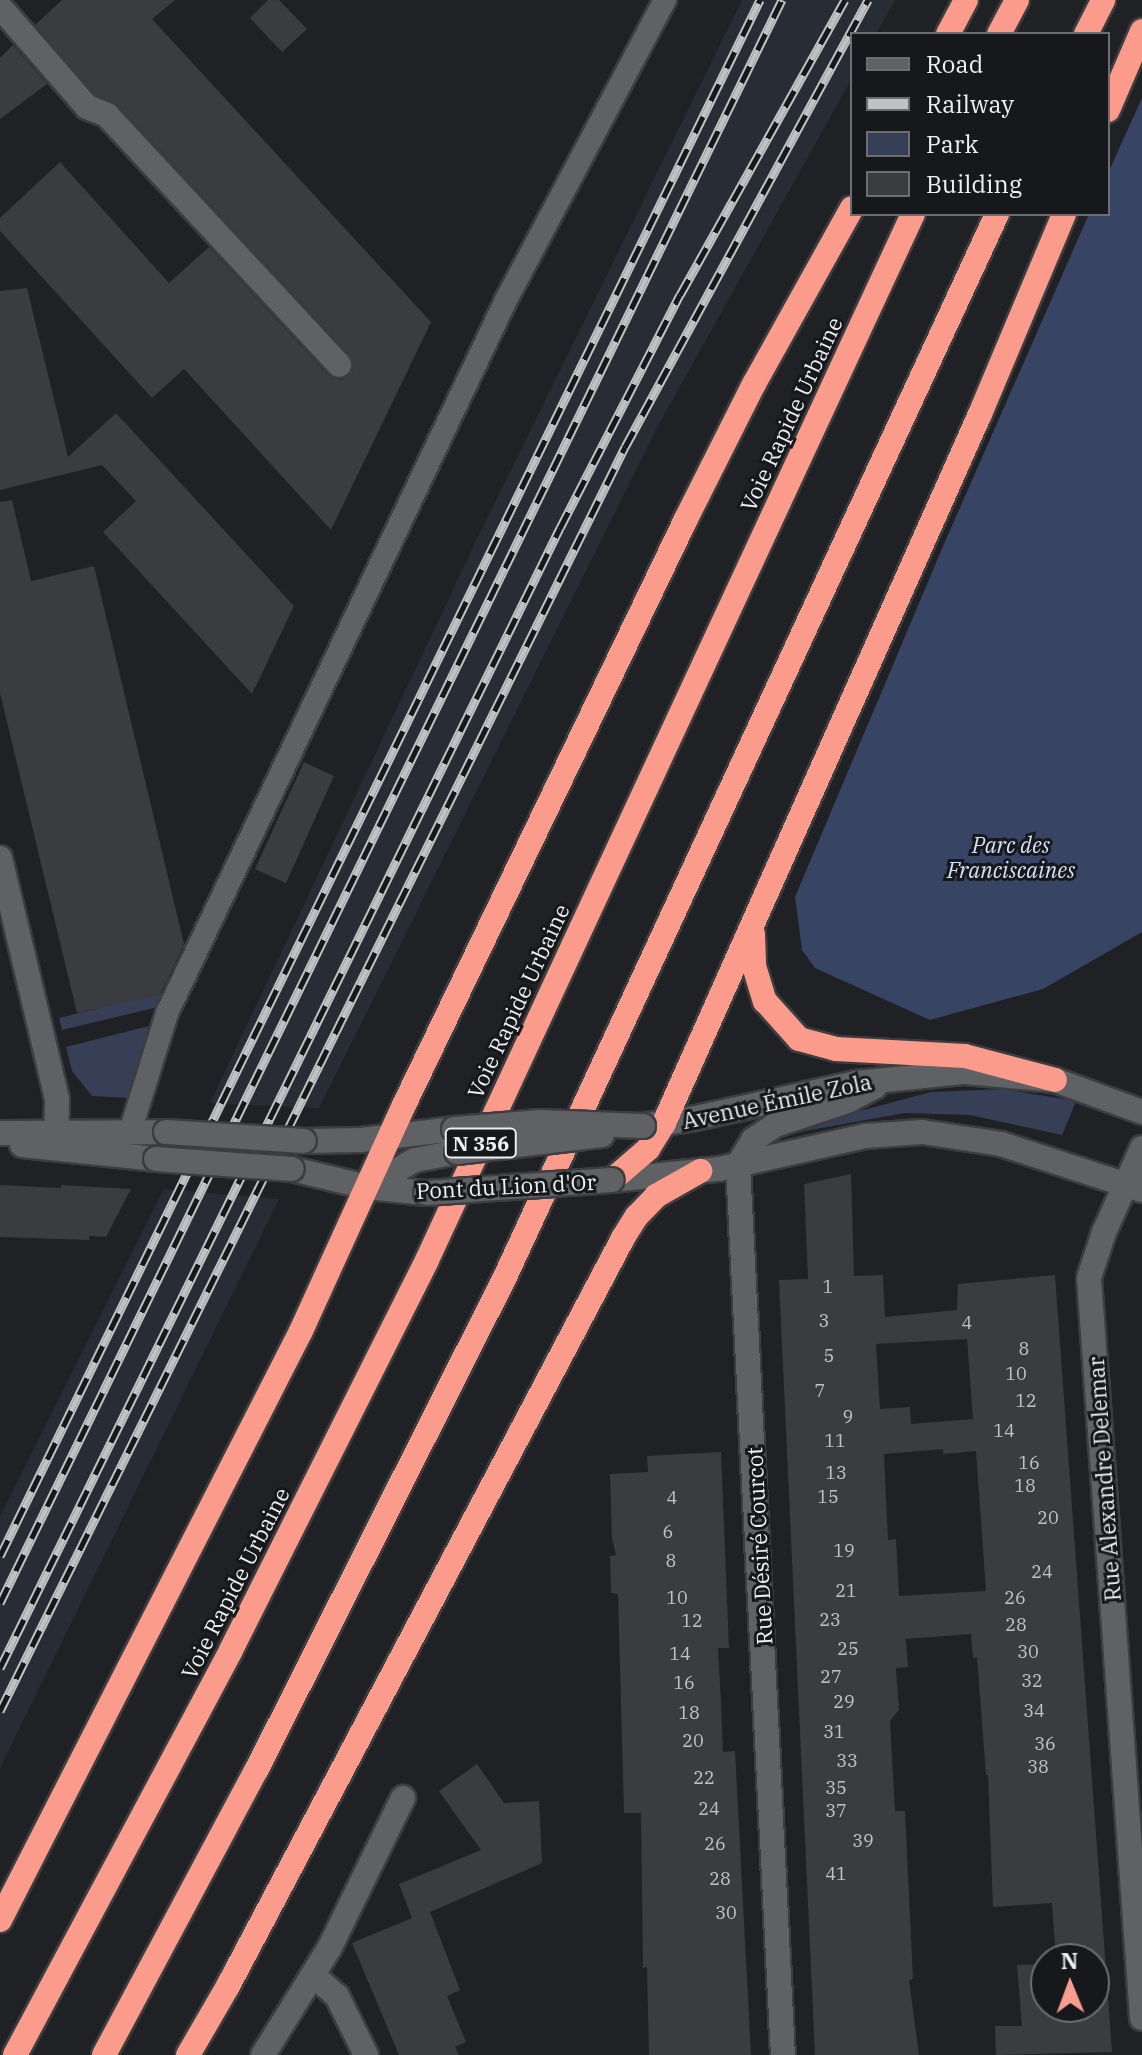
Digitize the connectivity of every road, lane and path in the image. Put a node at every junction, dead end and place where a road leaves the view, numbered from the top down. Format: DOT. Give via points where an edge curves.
graph roads {
  1 [pos="10,0"];
  2 [pos="665,0"];
  3 [pos="966,0"];
  4 [pos="1017,0"];
  5 [pos="1103,0"];
  6 [pos="0,8"];
  7 [pos="1142,31"];
  8 [pos="949,32"];
  9 [pos="1000,32"];
  10 [pos="1087,32"];
  11 [pos="1110,105"];
  12 [pos="850,212"];
  13 [pos="912,216"];
  14 [pos="996,216"];
  15 [pos="1063,216"];
  16 [pos="339,365"];
  17 [pos="0,858"];
  18 [pos="755,923"];
  19 [pos="891,1078"];
  20 [pos="1055,1080"];
  21 [pos="1142,1112"];
  22 [pos="653,1124"];
  23 [pos="130,1132"];
  24 [pos="0,1133"];
  25 [pos="391,1136"];
  26 [pos="57,1140"];
  27 [pos="456,1140"];
  28 [pos="0,1142"];
  29 [pos="1142,1148"];
  30 [pos="644,1165"];
  31 [pos="738,1165"];
  32 [pos="700,1171"];
  33 [pos="612,1180"];
  34 [pos="367,1187"];
  35 [pos="1134,1187"];
  36 [pos="645,1206"];
  37 [pos="403,1798"];
  38 [pos="0,1920"];
  39 [pos="314,1976"];
  40 [pos="1142,2018"];
  41 [pos="15,2055"];
  42 [pos="104,2055"];
  43 [pos="188,2055"];
  44 [pos="263,2055"];
  45 [pos="366,2055"];
  46 [pos="783,2055"];
  1 -- 6 [label="street"];
  2 -- 23 [label="lane" via="505,302 167,1013"];
  3 -- 8 [label="highway"];
  4 -- 9 [label="highway"];
  5 -- 10 [label="highway"];
  6 -- 16 [label="street" via="87,107 107,115"];
  7 -- 11 [label="highway"];
  12 -- 25 [label="highway" via="686,519"];
  13 -- 41 [label="highway, Voie Rapide Urbaine / N 356" via="427,1260 231,1650"];
  14 -- 42 [label="highway" via="505,1277 257,1769"];
  15 -- 18 [label="highway"];
  17 -- 26 [label="street" via="57,1099"];
  18 -- 20 [label="highway" via="756,980 775,1017 799,1039 836,1049 965,1056"];
  18 -- 22 [label="highway"];
  19 -- 20 [label="street, Avenue Émile Zola" via="965,1072"];
  19 -- 22 [label="street, Avenue Émile Zola"];
  19 -- 31 [label="street, Avenue Émile Zola" via="847,1101 775,1125 753,1140"];
  20 -- 21 [label="street, Avenue Émile Zola"];
  22 -- 27 [label="street, Pont du Lion d'Or, bridge" via="540,1122"];
  22 -- 30 [label="highway"];
  23 -- 25 [label="street, Pont du Lion d'Or, bridge" via="329,1142"];
  23 -- 26 [label="street, Pont du Lion d'Or"];
  24 -- 26 [label="street"];
  25 -- 27 [label="street, Pont du Lion d'Or"];
  25 -- 34 [label="highway"];
  26 -- 28 [label="street"];
  26 -- 34 [label="street, Pont du Lion d'Or, bridge" via="156,1159 292,1169"];
  27 -- 34 [label="street, Pont du Lion d'Or"];
  29 -- 35 [label="street, Rue Alexandre Delemar"];
  30 -- 32 [label="street"];
  30 -- 33 [label="highway"];
  30 -- 36 [label="highway"];
  31 -- 32 [label="street"];
  31 -- 35 [label="street" via="865,1136 940,1133 1001,1144"];
  31 -- 46 [label="street, Rue Désiré Courcot"];
  32 -- 36 [label="highway"];
  33 -- 34 [label="street, Pont du Lion d'Or, bridge" via="426,1193"];
  34 -- 38 [label="highway" via="251,1433"];
  35 -- 40 [label="street, Rue Alexandre Delemar" via="1097,1247 1089,1278"];
  36 -- 43 [label="highway" via="616,1251"];
  37 -- 39 [label="street"];
  39 -- 44 [label="street"];
  39 -- 45 [label="street" via="337,1996"];
}
